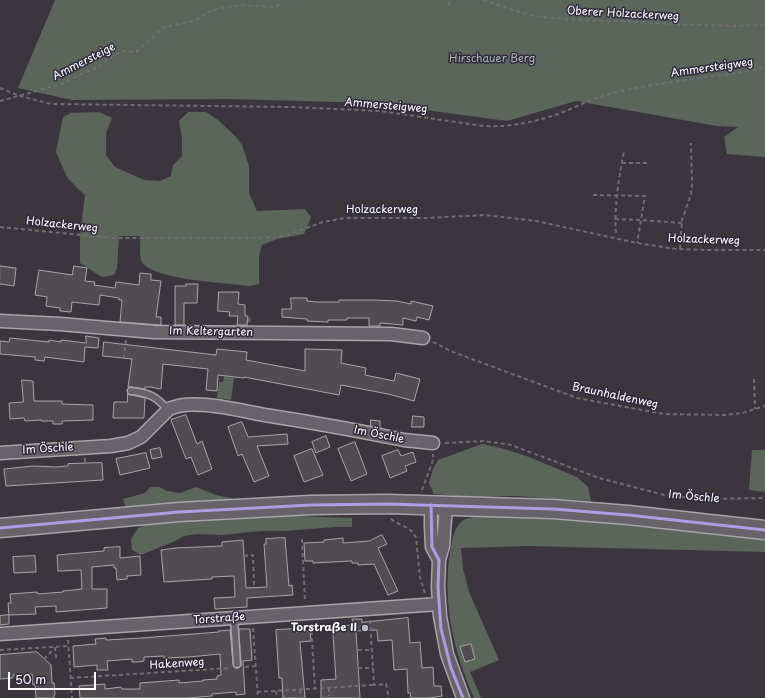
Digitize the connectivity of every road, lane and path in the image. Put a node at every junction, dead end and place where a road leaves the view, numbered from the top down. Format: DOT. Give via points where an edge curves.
graph roads {
  1 [pos="280,0"];
  2 [pos="450,0"];
  3 [pos="484,0"];
  4 [pos="448,5"];
  5 [pos="765,25"];
  6 [pos="765,68"];
  7 [pos="0,88"];
  8 [pos="20,96"];
  9 [pos="0,101"];
  10 [pos="692,143"];
  11 [pos="624,150"];
  12 [pos="622,163"];
  13 [pos="647,163"];
  14 [pos="593,195"];
  15 [pos="616,196"];
  16 [pos="615,219"];
  17 [pos="641,220"];
  18 [pos="682,223"];
  19 [pos="0,227"];
  20 [pos="616,233"];
  21 [pos="637,243"];
  22 [pos="680,249"];
  23 [pos="765,250"];
  24 [pos="0,321"];
  25 [pos="423,338"];
  26 [pos="125,344"];
  27 [pos="124,358"];
  28 [pos="754,379"];
  29 [pos="131,391"];
  30 [pos="765,406"];
  31 [pos="754,409"];
  32 [pos="168,410"];
  33 [pos="433,443"];
  34 [pos="0,453"];
  35 [pos="417,492"];
  36 [pos="765,498"];
  37 [pos="388,504"];
  38 [pos="439,505"];
  39 [pos="0,528"];
  40 [pos="765,530"];
  41 [pos="302,539"];
  42 [pos="244,556"];
  43 [pos="252,587"];
  44 [pos="433,604"];
  45 [pos="369,608"];
  46 [pos="308,613"];
  47 [pos="252,617"];
  48 [pos="234,618"];
  49 [pos="67,629"];
  50 [pos="0,634"];
  51 [pos="55,646"];
  52 [pos="68,646"];
  53 [pos="50,647"];
  54 [pos="0,650"];
  55 [pos="358,650"];
  56 [pos="372,650"];
  57 [pos="56,658"];
  58 [pos="44,659"];
  59 [pos="237,664"];
  60 [pos="255,666"];
  61 [pos="243,667"];
  62 [pos="230,668"];
  63 [pos="358,668"];
  64 [pos="373,668"];
  65 [pos="92,672"];
  66 [pos="93,677"];
  67 [pos="70,678"];
  68 [pos="374,685"];
  69 [pos="329,688"];
  70 [pos="315,689"];
  71 [pos="300,690"];
  72 [pos="276,691"];
  73 [pos="257,692"];
  74 [pos="329,696"];
  75 [pos="72,698"];
  76 [pos="258,698"];
  77 [pos="277,698"];
  78 [pos="300,698"];
  79 [pos="389,698"];
  80 [pos="463,698"];
  1 -- 8 [label="path, Ammersteige" via="275,6 240,4 212,10 194,21 164,26 136,52 112,56 100,66 62,84"];
  2 -- 4 [label="path"];
  3 -- 5 [label="path, Oberer Holzackerweg" via="518,12 570,20 680,25"];
  6 -- 8 [label="path, Ammersteigweg" via="661,83 608,94 554,115 522,124 498,126 380,111 290,107 51,104"];
  7 -- 8 [label="path, Ammersteigweg"];
  8 -- 9 [label="path, Ammersteige"];
  10 -- 18 [label="path" via="692,184"];
  11 -- 12 [label="path"];
  12 -- 13 [label="path"];
  12 -- 15 [label="path"];
  14 -- 15 [label="path"];
  15 -- 16 [label="path"];
  15 -- 17 [label="path" via="645,196"];
  16 -- 17 [label="path"];
  16 -- 20 [label="path"];
  17 -- 18 [label="path"];
  17 -- 21 [label="path"];
  18 -- 22 [label="path"];
  19 -- 21 [label="path, Holzackerweg" via="113,238 242,238 277,237 323,222 346,218 486,216 536,221"];
  21 -- 22 [label="path, Holzackerweg"];
  22 -- 23 [label="path, Holzackerweg"];
  24 -- 25 [label="street, Im Keltergarten" via="154,332 391,334"];
  25 -- 31 [label="path, Braunhaldenweg" via="453,352 577,398 664,414 724,415"];
  26 -- 27 [label="path"];
  28 -- 31 [label="path"];
  29 -- 32 [label="lane" via="153,396"];
  30 -- 31 [label="path, Braunhaldenweg"];
  32 -- 33 [label="street, Im Öschle" via="182,405 207,406"];
  32 -- 34 [label="street, Im Öschle" via="141,437 128,443"];
  33 -- 35 [label="path" via="433,460 428,477 421,491"];
  33 -- 36 [label="path, Im Öschle" via="483,442 511,445 598,478 677,497 711,500"];
  37 -- 38 [label="main road"];
  37 -- 39 [label="main road" via="310,505 187,512"];
  37 -- 44 [label="path" via="390,518 414,533 421,585"];
  38 -- 40 [label="main road" via="587,512"];
  38 -- 44 [label="street" via="431,527 432,547 439,560 438,587"];
  41 -- 46 [label="path"];
  42 -- 43 [label="path" via="253,555"];
  44 -- 45 [label="street, Torstraße"];
  44 -- 80 [label="street" via="451,668"];
  45 -- 46 [label="street, Torstraße"];
  45 -- 56 [label="path"];
  46 -- 47 [label="street, Torstraße"];
  46 -- 70 [label="path"];
  47 -- 48 [label="street, Torstraße"];
  47 -- 60 [label="path"];
  48 -- 49 [label="street, Torstraße"];
  48 -- 59 [label="lane"];
  49 -- 50 [label="street, Torstraße"];
  49 -- 52 [label="path"];
  51 -- 52 [label="path"];
  51 -- 53 [label="path"];
  51 -- 57 [label="path"];
  52 -- 67 [label="path"];
  53 -- 54 [label="path"];
  53 -- 58 [label="path" via="51,652"];
  55 -- 56 [label="path"];
  56 -- 64 [label="path"];
  60 -- 61 [label="path"];
  60 -- 73 [label="path"];
  62 -- 66 [label="path, Hakenweg"];
  63 -- 64 [label="path"];
  64 -- 68 [label="path"];
  65 -- 66 [label="path"];
  66 -- 67 [label="path, Hakenweg"];
  67 -- 75 [label="path"];
  68 -- 69 [label="path"];
  68 -- 79 [label="path" via="386,684"];
  69 -- 70 [label="path"];
  69 -- 74 [label="path"];
  70 -- 71 [label="path"];
  71 -- 72 [label="path"];
  71 -- 78 [label="path"];
  72 -- 73 [label="path"];
  72 -- 77 [label="path"];
  73 -- 76 [label="path"];
}
